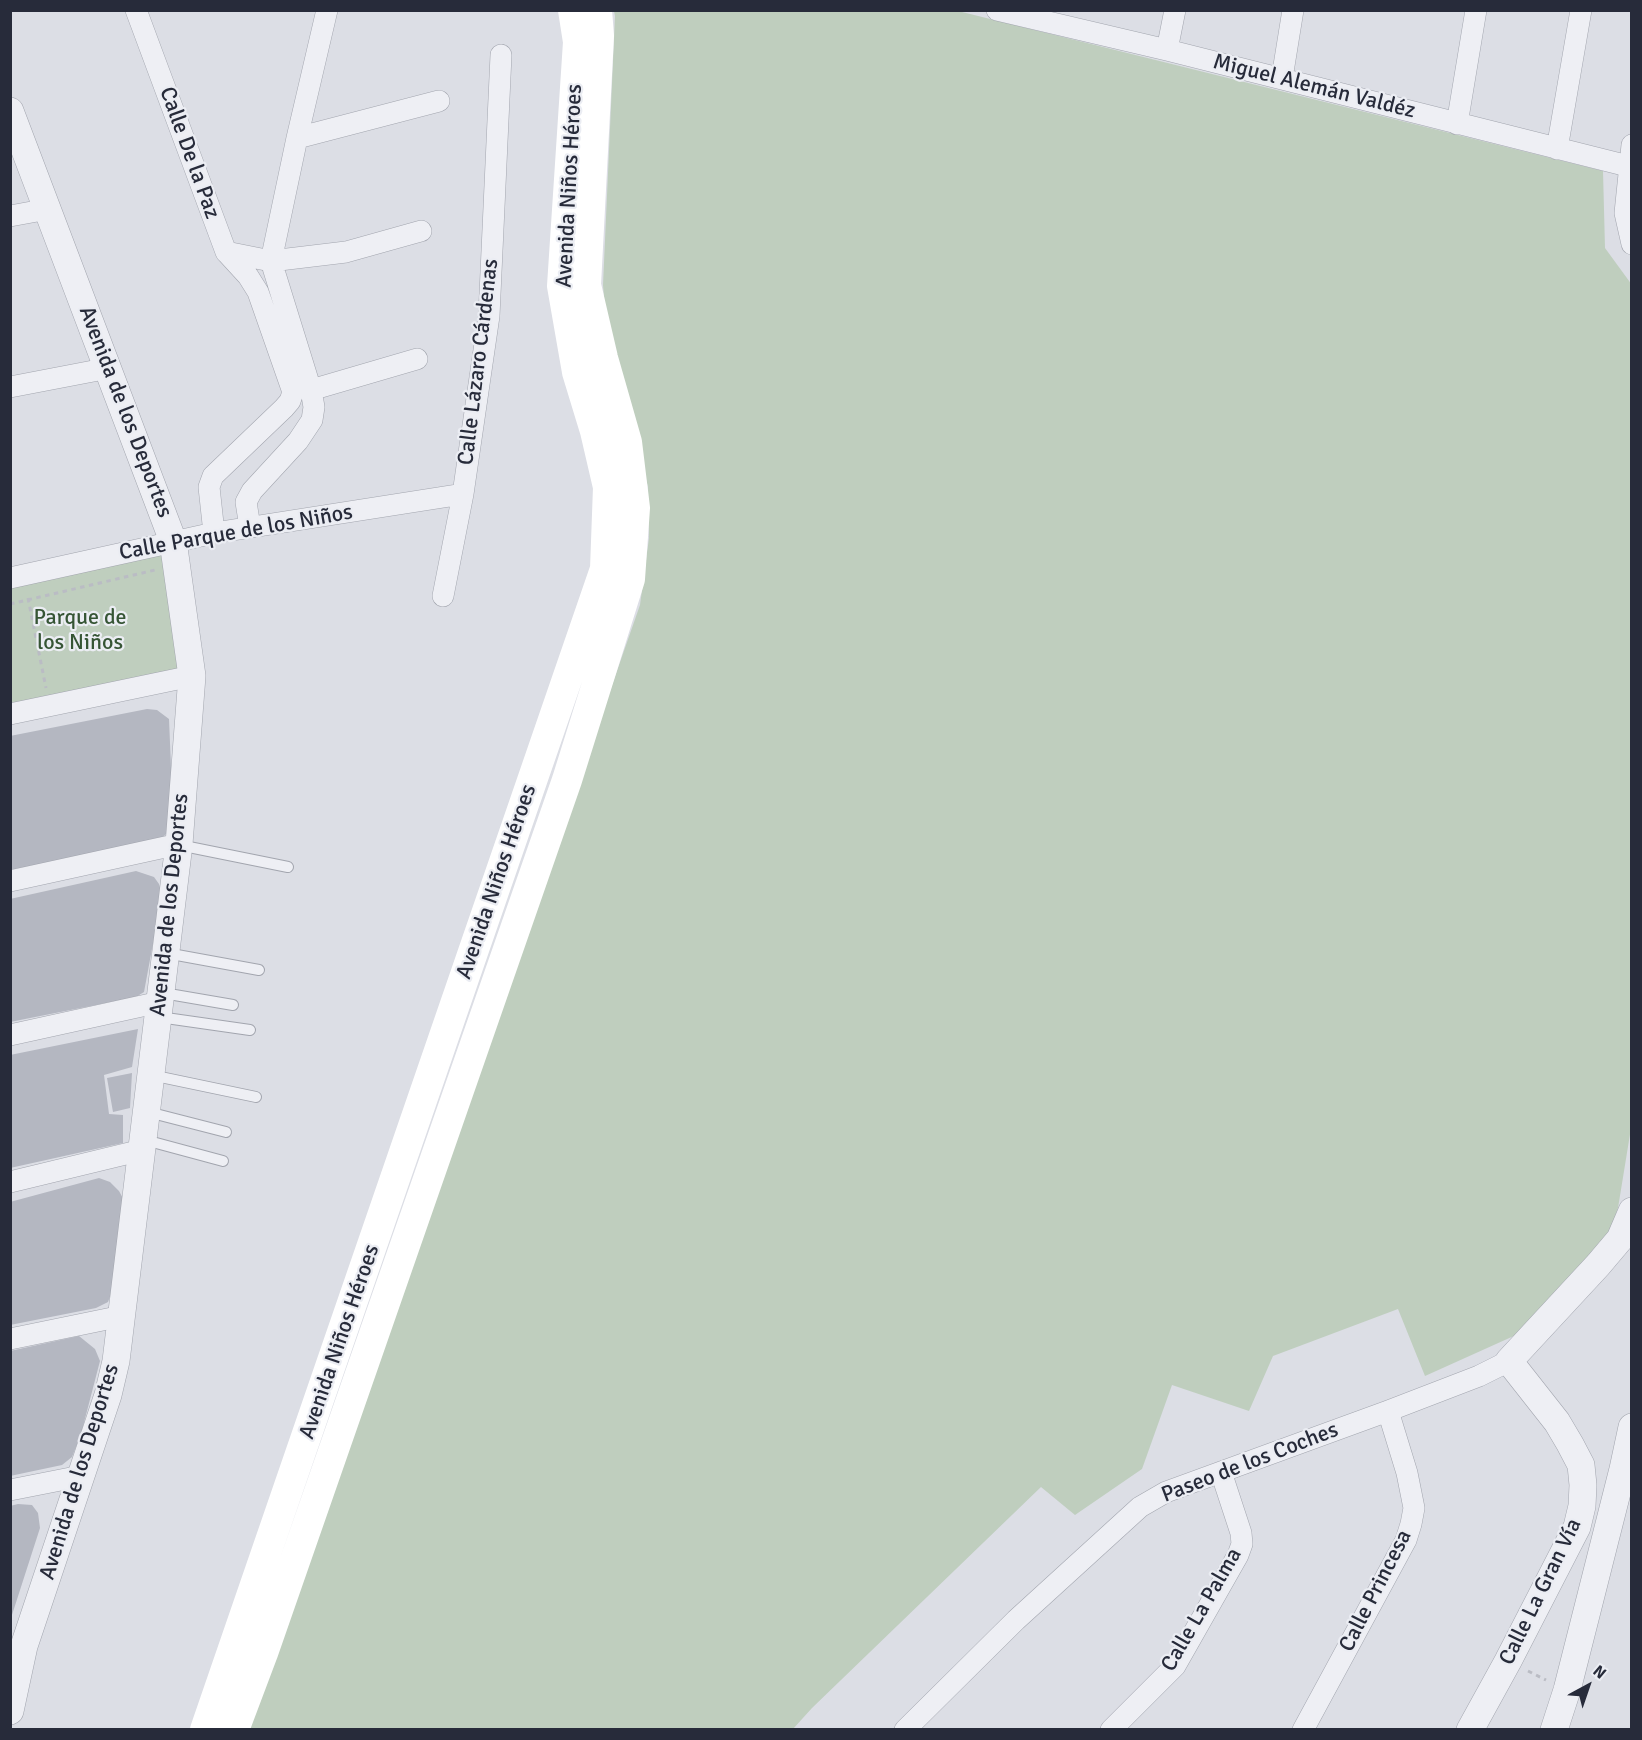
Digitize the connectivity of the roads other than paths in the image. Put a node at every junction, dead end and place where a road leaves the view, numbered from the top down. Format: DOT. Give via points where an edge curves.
graph roads {
  1 [pos="136,10"];
  2 [pos="327,10"];
  3 [pos="573,10"];
  4 [pos="597,10"];
  5 [pos="996,10"];
  6 [pos="1175,10"];
  7 [pos="1293,10"];
  8 [pos="1476,10"];
  9 [pos="1581,10"];
  10 [pos="1167,50"];
  11 [pos="501,55"];
  12 [pos="1282,78"];
  13 [pos="439,101"];
  14 [pos="10,111"];
  15 [pos="1457,124"];
  16 [pos="297,138"];
  17 [pos="1632,145"];
  18 [pos="1557,149"];
  19 [pos="1630,167"];
  20 [pos="48,208"];
  21 [pos="10,216"];
  22 [pos="422,231"];
  23 [pos="1632,244"];
  24 [pos="226,252"];
  25 [pos="271,261"];
  26 [pos="417,359"];
  27 [pos="109,368"];
  28 [pos="10,387"];
  29 [pos="311,390"];
  30 [pos="463,494"];
  31 [pos="250,527"];
  32 [pos="214,534"];
  33 [pos="175,553"];
  34 [pos="17,577"];
  35 [pos="443,596"];
  36 [pos="192,676"];
  37 [pos="10,714"];
  38 [pos="536,769"];
  39 [pos="567,780"];
  40 [pos="179,844"];
  41 [pos="288,867"];
  42 [pos="10,881"];
  43 [pos="166,953"];
  44 [pos="259,970"];
  45 [pos="160,1004"];
  46 [pos="233,1005"];
  47 [pos="250,1030"];
  48 [pos="10,1035"];
  49 [pos="151,1075"];
  50 [pos="256,1097"];
  51 [pos="147,1111"];
  52 [pos="226,1132"];
  53 [pos="142,1145"];
  54 [pos="223,1161"];
  55 [pos="10,1182"];
  56 [pos="1632,1211"];
  57 [pos="1626,1240"];
  58 [pos="122,1316"];
  59 [pos="10,1339"];
  60 [pos="1509,1360"];
  61 [pos="1388,1411"];
  62 [pos="1632,1427"];
  63 [pos="1221,1472"];
  64 [pos="1627,1472"];
  65 [pos="81,1476"];
  66 [pos="10,1490"];
  67 [pos="17,1647"];
  68 [pos="10,1711"];
  69 [pos="218,1729"];
  70 [pos="904,1730"];
  71 [pos="1111,1730"];
  72 [pos="1303,1730"];
  73 [pos="1470,1730"];
  74 [pos="1554,1730"];
  1 -- 24 [label="street, Calle De la Paz"];
  2 -- 16 [label="street"];
  3 -- 38 [label="main road, Avenida Niños Héroes" via="578,42 562,286 578,372 608,487 605,569"];
  4 -- 39 [label="main road, Avenida Niños Héroes" via="599,36 586,285 627,442 635,508 630,579"];
  5 -- 10 [label="street, Miguel Alemán Valdéz"];
  6 -- 10 [label="street"];
  7 -- 12 [label="street"];
  8 -- 15 [label="street"];
  9 -- 18 [label="street"];
  10 -- 12 [label="street, Miguel Alemán Valdéz"];
  11 -- 30 [label="street, Calle Lázaro Cárdenas" via="489,316"];
  12 -- 15 [label="street, Miguel Alemán Valdéz"];
  13 -- 16 [label="street"];
  14 -- 20 [label="street, Avenida de los Deportes"];
  15 -- 18 [label="street, Miguel Alemán Valdéz"];
  16 -- 25 [label="street"];
  17 -- 19 [label="street"];
  18 -- 19 [label="street, Miguel Alemán Valdéz"];
  19 -- 23 [label="street" via="1625,213"];
  20 -- 21 [label="street"];
  20 -- 27 [label="street, Avenida de los Deportes"];
  22 -- 25 [label="street" via="346,252"];
  24 -- 25 [label="street"];
  24 -- 32 [label="street" via="258,292 293,392 284,408 213,476 209,487"];
  25 -- 29 [label="street"];
  26 -- 29 [label="street"];
  27 -- 28 [label="street"];
  27 -- 33 [label="street, Avenida de los Deportes"];
  29 -- 31 [label="street" via="312,420 246,502"];
  30 -- 31 [label="street, Calle Parque de los Niños"];
  30 -- 35 [label="street, Calle Lázaro Cárdenas"];
  31 -- 32 [label="street, Calle Parque de los Niños"];
  32 -- 33 [label="street, Calle Parque de los Niños"];
  33 -- 34 [label="street, Calle Parque de los Niños"];
  33 -- 36 [label="street, Avenida de los Deportes"];
  36 -- 37 [label="street"];
  36 -- 40 [label="street, Avenida de los Deportes"];
  38 -- 39 [label="street"];
  38 -- 69 [label="main road, Avenida Niños Héroes"];
  39 -- 69 [label="main road, Avenida Niños Héroes" via="267,1642"];
  40 -- 41 [label="lane"];
  40 -- 42 [label="street"];
  40 -- 43 [label="street, Avenida de los Deportes"];
  43 -- 44 [label="lane"];
  43 -- 45 [label="street, Avenida de los Deportes"];
  45 -- 46 [label="lane"];
  45 -- 47 [label="lane"];
  45 -- 48 [label="street"];
  45 -- 49 [label="street, Avenida de los Deportes"];
  49 -- 50 [label="lane"];
  49 -- 51 [label="street, Avenida de los Deportes"];
  51 -- 52 [label="lane"];
  51 -- 53 [label="street, Avenida de los Deportes"];
  53 -- 54 [label="lane"];
  53 -- 55 [label="street"];
  53 -- 58 [label="street, Avenida de los Deportes"];
  56 -- 57 [label="street, Paseo de los Coches"];
  57 -- 60 [label="street, Paseo de los Coches"];
  58 -- 59 [label="street"];
  58 -- 65 [label="street, Avenida de los Deportes" via="108,1395"];
  60 -- 61 [label="street, Paseo de los Coches" via="1479,1376"];
  60 -- 73 [label="street, Calle La Gran Vía" via="1557,1422 1581,1465 1582,1506 1577,1527"];
  61 -- 63 [label="street, Paseo de los Coches"];
  61 -- 72 [label="street, Calle Princesa" via="1407,1473 1414,1508 1411,1524 1406,1540"];
  62 -- 64 [label="street"];
  63 -- 70 [label="street, Paseo de los Coches" via="1166,1492 1140,1507 1016,1620"];
  63 -- 71 [label="street, Calle La Palma" via="1241,1533 1238,1555 1175,1666"];
  64 -- 74 [label="street"];
  65 -- 66 [label="street"];
  65 -- 67 [label="street, Avenida de los Deportes"];
  67 -- 68 [label="street, Avenida de los Deportes"];
}
